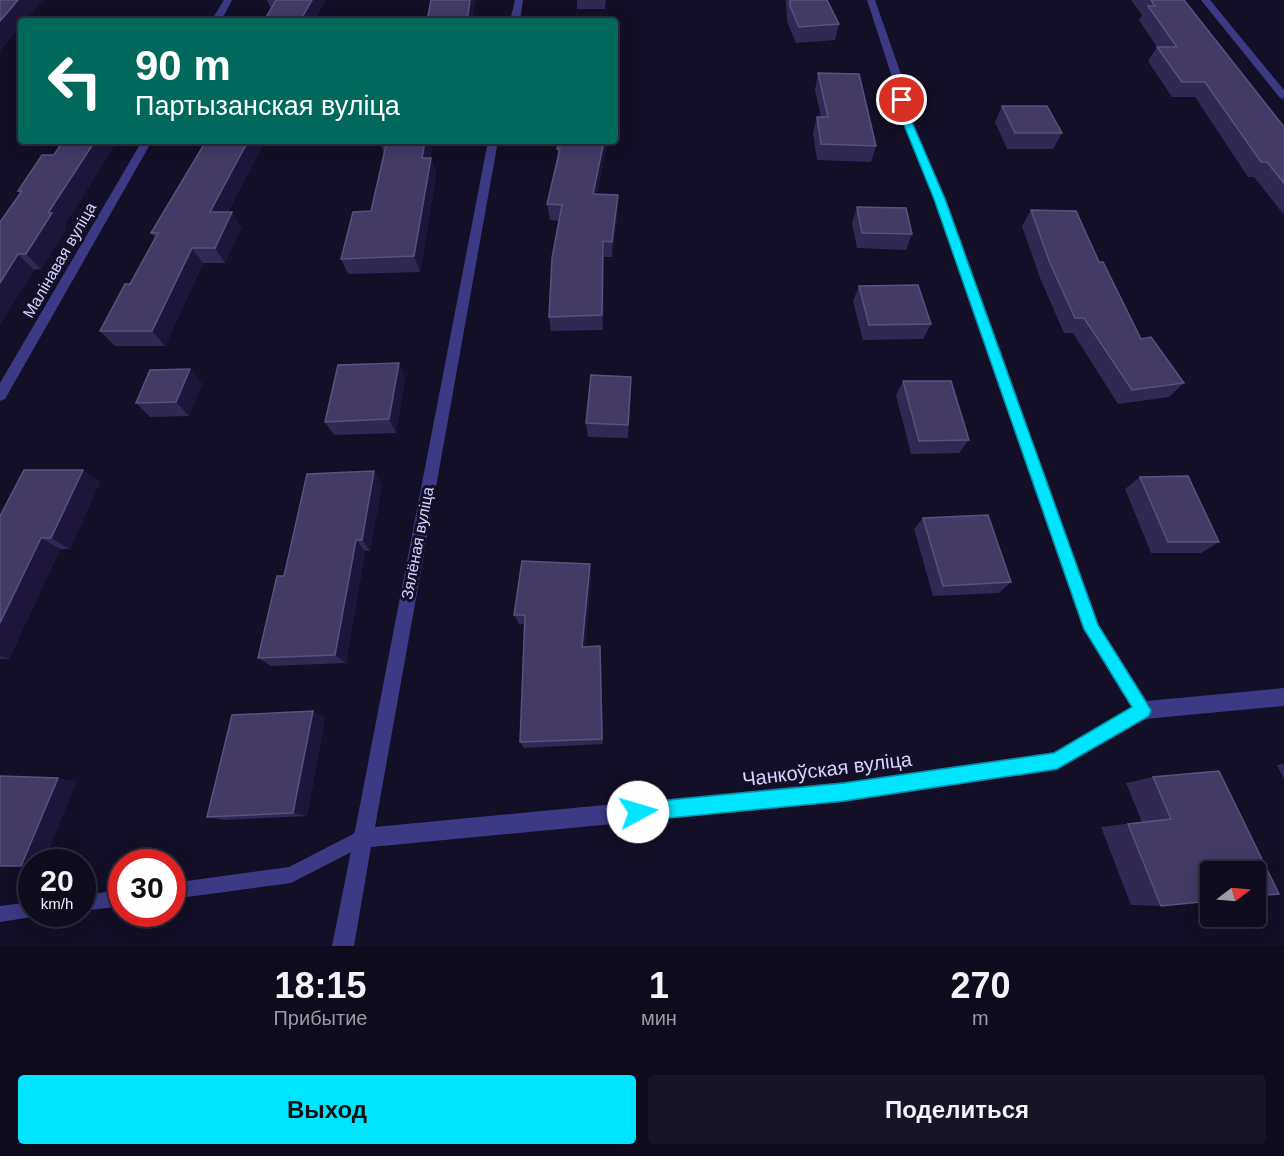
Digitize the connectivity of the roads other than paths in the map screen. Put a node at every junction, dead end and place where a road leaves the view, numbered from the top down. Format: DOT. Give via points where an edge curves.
graph roads {
  1 [pos="228,0"];
  2 [pos="519,0"];
  3 [pos="870,0"];
  4 [pos="1206,0"];
  5 [pos="218,18"];
  6 [pos="516,18"];
  7 [pos="1284,96"];
  8 [pos="145,144"];
  9 [pos="492,144"];
  10 [pos="0,395"];
  11 [pos="1284,697"];
  12 [pos="1143,710"];
  13 [pos="362,838"];
  14 [pos="186,889"];
  15 [pos="18,912"];
  16 [pos="0,914"];
  17 [pos="343,946"];
  1 -- 5 [label="street"];
  2 -- 6 [label="street"];
  3 -- 12 [label="street" via="898,80 907,120 940,199 1092,629"];
  4 -- 7 [label="street"];
  8 -- 10 [label="street, Малінавая вуліца"];
  9 -- 13 [label="street, Зялёная вуліца"];
  11 -- 12 [label="street, Чанкоўская вуліца"];
  12 -- 13 [label="street, Чанкоўская вуліца" via="1057,761 844,792"];
  13 -- 14 [label="lane" via="291,875"];
  13 -- 17 [label="street, Зялёная вуліца"];
  15 -- 16 [label="lane"];
}
